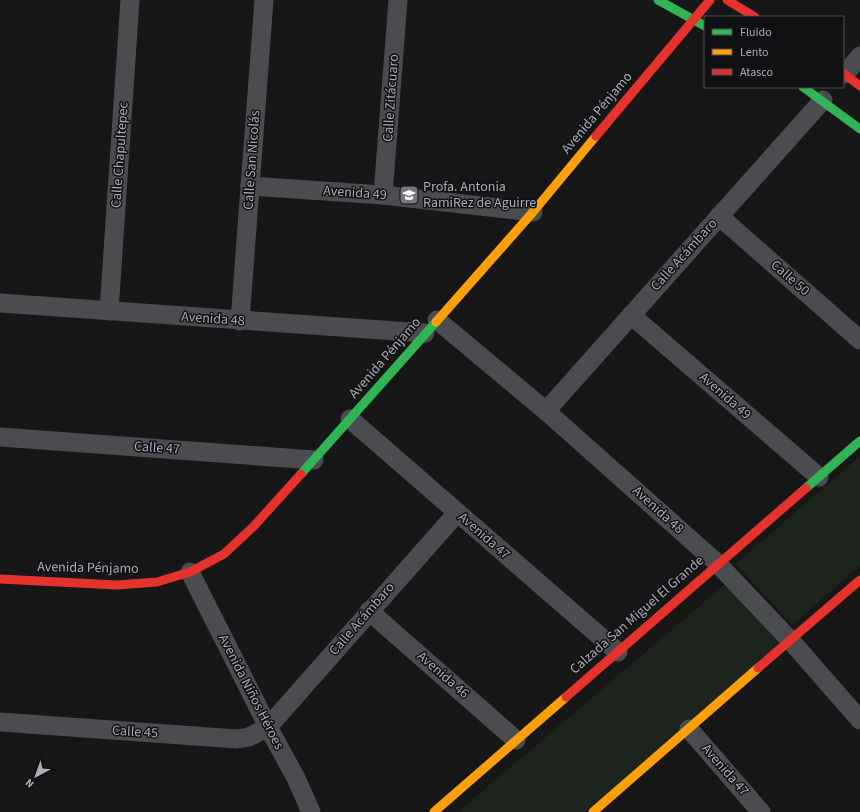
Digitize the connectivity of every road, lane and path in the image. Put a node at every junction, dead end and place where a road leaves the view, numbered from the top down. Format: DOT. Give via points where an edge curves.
graph roads {
  1 [pos="130,0"];
  2 [pos="264,0"];
  3 [pos="398,0"];
  4 [pos="658,0"];
  5 [pos="710,0"];
  6 [pos="727,0"];
  7 [pos="754,16"];
  8 [pos="694,19"];
  9 [pos="704,25"];
  10 [pos="860,56"];
  11 [pos="844,73"];
  12 [pos="860,86"];
  13 [pos="804,88"];
  14 [pos="822,100"];
  15 [pos="860,129"];
  16 [pos="250,186"];
  17 [pos="384,195"];
  18 [pos="533,212"];
  19 [pos="719,216"];
  20 [pos="0,303"];
  21 [pos="109,310"];
  22 [pos="631,315"];
  23 [pos="240,321"];
  24 [pos="431,327"];
  25 [pos="860,340"];
  26 [pos="546,411"];
  27 [pos="350,419"];
  28 [pos="0,437"];
  29 [pos="860,441"];
  30 [pos="314,460"];
  31 [pos="819,477"];
  32 [pos="457,513"];
  33 [pos="717,563"];
  34 [pos="190,572"];
  35 [pos="0,579"];
  36 [pos="860,580"];
  37 [pos="369,611"];
  38 [pos="791,641"];
  39 [pos="618,652"];
  40 [pos="860,720"];
  41 [pos="0,722"];
  42 [pos="268,727"];
  43 [pos="689,728"];
  44 [pos="516,740"];
  45 [pos="311,812"];
  46 [pos="434,812"];
  47 [pos="593,812"];
  48 [pos="762,812"];
  1 -- 21 [label="street, Calle Chapultepec"];
  2 -- 16 [label="street, Calle San Nicolás"];
  3 -- 17 [label="street, Calle Zitácuaro"];
  4 -- 8 [label="street"];
  5 -- 8 [label="street, Avenida Pénjamo"];
  6 -- 7 [label="street"];
  8 -- 9 [label="street"];
  8 -- 18 [label="street, Avenida Pénjamo"];
  10 -- 11 [label="street"];
  11 -- 12 [label="street"];
  13 -- 14 [label="street"];
  14 -- 15 [label="street"];
  14 -- 19 [label="street, Calle Acámbaro"];
  16 -- 17 [label="street, Avenida 49"];
  16 -- 23 [label="street, Calle San Nicolás"];
  17 -- 18 [label="street, Avenida 49"];
  18 -- 24 [label="street, Avenida Pénjamo"];
  19 -- 22 [label="street, Calle Acámbaro"];
  19 -- 25 [label="street, Calle 50"];
  20 -- 21 [label="street, Avenida 48"];
  21 -- 23 [label="street, Avenida 48"];
  22 -- 26 [label="street, Calle Acámbaro"];
  22 -- 31 [label="street, Avenida 49"];
  23 -- 24 [label="street, Avenida 48"];
  24 -- 26 [label="street, Avenida 48"];
  24 -- 27 [label="street, Avenida Pénjamo"];
  26 -- 33 [label="street, Avenida 48"];
  27 -- 30 [label="street, Avenida Pénjamo"];
  27 -- 32 [label="street, Avenida 47"];
  28 -- 30 [label="street, Calle 47"];
  29 -- 31 [label="street, Calzada San Miguel El Grande"];
  30 -- 34 [label="street, Avenida Pénjamo" via="254,526 224,554"];
  31 -- 33 [label="street, Calzada San Miguel El Grande"];
  32 -- 37 [label="street, Calle Acámbaro"];
  32 -- 39 [label="street, Avenida 47"];
  33 -- 38 [label="street, Avenida 48"];
  33 -- 39 [label="street, Calzada San Miguel El Grande"];
  34 -- 35 [label="street, Avenida Pénjamo" via="157,582 117,584"];
  34 -- 42 [label="street, Avenida Niños Héroes"];
  36 -- 38 [label="street"];
  37 -- 42 [label="street, Calle Acámbaro"];
  37 -- 44 [label="street, Avenida 46"];
  38 -- 40 [label="street, Avenida 48"];
  38 -- 43 [label="street"];
  39 -- 44 [label="street, Calzada San Miguel El Grande"];
  41 -- 42 [label="street, Calle 45" via="237,739 249,738"];
  42 -- 45 [label="street, Avenida Niños Héroes"];
  43 -- 47 [label="street"];
  43 -- 48 [label="street, Avenida 47"];
  44 -- 46 [label="street, Calzada San Miguel El Grande"];
}
